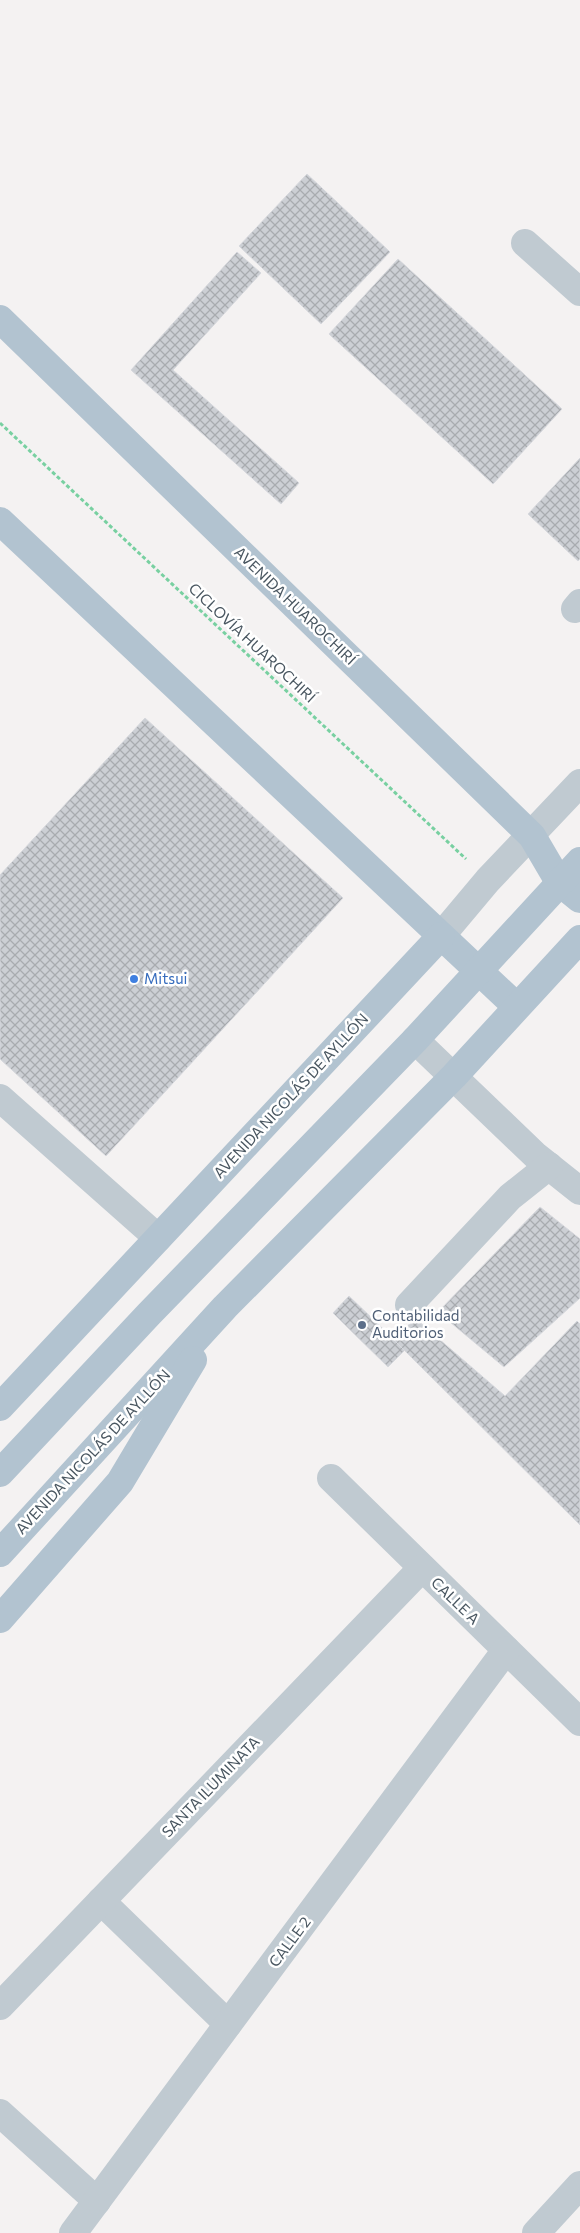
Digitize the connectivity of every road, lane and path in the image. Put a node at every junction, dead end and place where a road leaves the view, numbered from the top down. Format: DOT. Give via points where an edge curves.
graph roads {
  1 [pos="525,243"];
  2 [pos="580,292"];
  3 [pos="0,319"];
  4 [pos="0,423"];
  5 [pos="0,521"];
  6 [pos="580,783"];
  7 [pos="532,836"];
  8 [pos="580,861"];
  9 [pos="488,880"];
  10 [pos="559,882"];
  11 [pos="580,899"];
  12 [pos="441,936"];
  13 [pos="580,939"];
  14 [pos="479,971"];
  15 [pos="516,1006"];
  16 [pos="415,1040"];
  17 [pos="454,1076"];
  18 [pos="0,1098"];
  19 [pos="549,1166"];
  20 [pos="580,1191"];
  21 [pos="158,1238"];
  22 [pos="409,1305"];
  23 [pos="225,1307"];
  24 [pos="0,1407"];
  25 [pos="0,1473"];
  26 [pos="331,1478"];
  27 [pos="0,1553"];
  28 [pos="422,1568"];
  29 [pos="0,1619"];
  30 [pos="506,1650"];
  31 [pos="580,1722"];
  32 [pos="101,1901"];
  33 [pos="0,2006"];
  34 [pos="228,2024"];
  35 [pos="0,2113"];
  36 [pos="580,2185"];
  37 [pos="97,2201"];
  38 [pos="73,2233"];
  39 [pos="536,2233"];
  1 -- 2 [label="street"];
  3 -- 7 [label="main road, AVENIDA HUAROCHIRÍ"];
  4 -- 9 [label="path, CICLOVÍA HUAROCHIRÍ"];
  5 -- 12 [label="main road"];
  6 -- 7 [label="street, AVENIDA NICOLÁS DE AYLLÓN"];
  7 -- 9 [label="street, AVENIDA NICOLÁS DE AYLLÓN"];
  7 -- 10 [label="main road, AVENIDA HUAROCHIRÍ"];
  8 -- 10 [label="main road"];
  9 -- 12 [label="street, AVENIDA NICOLÁS DE AYLLÓN"];
  10 -- 11 [label="main road, AVENIDA HUAROCHIRÍ"];
  10 -- 14 [label="main road"];
  12 -- 14 [label="main road"];
  12 -- 21 [label="main road, AVENIDA NICOLÁS DE AYLLÓN"];
  13 -- 15 [label="main road, AVENIDA NICOLÁS DE AYLLÓN"];
  14 -- 15 [label="main road"];
  14 -- 16 [label="main road"];
  15 -- 17 [label="main road, AVENIDA NICOLÁS DE AYLLÓN"];
  16 -- 17 [label="street"];
  16 -- 25 [label="main road"];
  17 -- 19 [label="street"];
  17 -- 23 [label="main road, AVENIDA NICOLÁS DE AYLLÓN"];
  18 -- 21 [label="street"];
  19 -- 20 [label="street"];
  19 -- 22 [label="street" via="510,1197"];
  21 -- 24 [label="main road, AVENIDA NICOLÁS DE AYLLÓN"];
  23 -- 27 [label="main road, AVENIDA NICOLÁS DE AYLLÓN"];
  23 -- 29 [label="main road" via="120,1482"];
  26 -- 28 [label="street, CALLE A"];
  28 -- 30 [label="street, CALLE A"];
  28 -- 32 [label="street, SANTA ILUMINATA"];
  30 -- 31 [label="street, CALLE A"];
  30 -- 34 [label="street, CALLE 2"];
  32 -- 33 [label="street, SANTA ILUMINATA"];
  32 -- 34 [label="street"];
  34 -- 37 [label="street, CALLE 2"];
  35 -- 37 [label="street"];
  36 -- 39 [label="street"];
  37 -- 38 [label="street, CALLE 2"];
}
